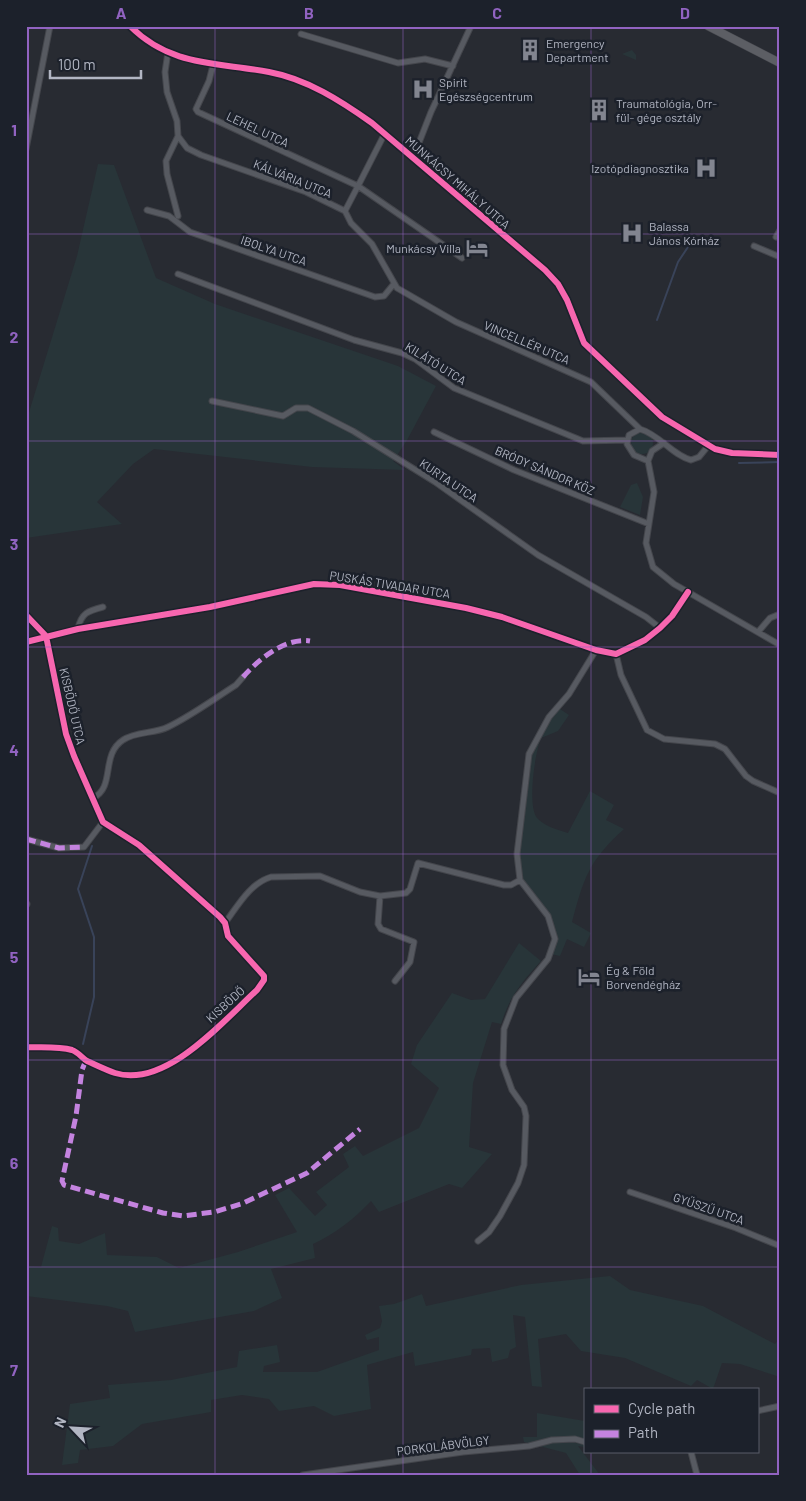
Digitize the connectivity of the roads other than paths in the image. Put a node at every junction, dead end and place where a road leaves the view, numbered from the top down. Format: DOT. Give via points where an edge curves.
graph roads {
  1 [pos="50,26"];
  2 [pos="130,26"];
  3 [pos="471,26"];
  4 [pos="708,26"];
  5 [pos="301,34"];
  6 [pos="168,52"];
  7 [pos="780,63"];
  8 [pos="213,65"];
  9 [pos="453,66"];
  10 [pos="385,133"];
  11 [pos="178,136"];
  12 [pos="26,149"];
  13 [pos="413,158"];
  14 [pos="358,186"];
  15 [pos="148,210"];
  16 [pos="345,211"];
  17 [pos="178,216"];
  18 [pos="780,230"];
  19 [pos="776,238"];
  20 [pos="754,246"];
  21 [pos="780,257"];
  22 [pos="462,258"];
  23 [pos="178,274"];
  24 [pos="395,286"];
  25 [pos="212,401"];
  26 [pos="640,429"];
  27 [pos="434,432"];
  28 [pos="627,440"];
  29 [pos="664,442"];
  30 [pos="708,446"];
  31 [pos="780,455"];
  32 [pos="648,461"];
  33 [pos="649,524"];
  34 [pos="688,592"];
  35 [pos="103,608"];
  36 [pos="780,614"];
  37 [pos="26,615"];
  38 [pos="660,628"];
  39 [pos="78,629"];
  40 [pos="758,632"];
  41 [pos="46,636"];
  42 [pos="26,642"];
  43 [pos="780,645"];
  44 [pos="596,650"];
  45 [pos="616,654"];
  46 [pos="243,677"];
  47 [pos="780,793"];
  48 [pos="93,798"];
  49 [pos="104,822"];
  50 [pos="26,839"];
  51 [pos="520,880"];
  52 [pos="380,896"];
  53 [pos="225,923"];
  54 [pos="395,981"];
  55 [pos="26,1047"];
  56 [pos="630,1192"];
  57 [pos="478,1241"];
  58 [pos="780,1246"];
  59 [pos="780,1406"];
  60 [pos="758,1411"];
  61 [pos="584,1442"];
  62 [pos="692,1454"];
  63 [pos="303,1475"];
  64 [pos="697,1475"];
  1 -- 12 [label="street"];
  2 -- 6 [label="street, MUNKÁCSY MIHÁLY UTCA" via="150,43"];
  3 -- 9 [label="street"];
  4 -- 7 [label="street"];
  5 -- 9 [label="street" via="398,63 425,59"];
  6 -- 8 [label="street, MUNKÁCSY MIHÁLY UTCA"];
  6 -- 11 [label="street" via="167,92 177,121"];
  8 -- 10 [label="street, MUNKÁCSY MIHÁLY UTCA" via="270,72 305,84 348,105"];
  8 -- 14 [label="street, LEHEL UTCA" via="196,109 198,112"];
  9 -- 13 [label="street"];
  10 -- 13 [label="street, MUNKÁCSY MIHÁLY UTCA"];
  10 -- 14 [label="street"];
  11 -- 16 [label="street, KÁLVÁRIA UTCA" via="187,148 201,155 306,192"];
  11 -- 17 [label="street" via="166,161"];
  13 -- 30 [label="street, MUNKÁCSY MIHÁLY UTCA" via="558,284 580,337 595,355 662,417"];
  14 -- 16 [label="street"];
  14 -- 22 [label="street"];
  15 -- 24 [label="street, IBOLYA UTCA" via="169,216 190,232 375,297 384,296"];
  16 -- 24 [label="street, KÁLVÁRIA UTCA" via="351,223 372,244"];
  18 -- 19 [label="street"];
  20 -- 21 [label="street"];
  23 -- 28 [label="street, KILÁTÓ UTCA" via="354,340 402,352 454,388 583,441"];
  24 -- 26 [label="street, VINCELLÉR UTCA" via="456,322 591,382"];
  25 -- 38 [label="street, KURTA UTCA" via="283,416 296,408 308,408 353,430 538,554"];
  26 -- 28 [label="street" via="633,431"];
  26 -- 29 [label="street, VINCELLÉR UTCA"];
  27 -- 33 [label="street, BRÓDY SÁNDOR KÖZ" via="514,470"];
  28 -- 32 [label="street" via="634,455"];
  29 -- 30 [label="street, VINCELLÉR UTCA" via="691,460 699,457"];
  29 -- 32 [label="street" via="652,450"];
  30 -- 31 [label="street, MUNKÁCSY MIHÁLY UTCA" via="732,453"];
  32 -- 33 [label="street" via="654,492"];
  33 -- 34 [label="street" via="646,543 653,567"];
  34 -- 38 [label="street"];
  34 -- 40 [label="street"];
  35 -- 39 [label="street" via="84,613"];
  36 -- 40 [label="street" via="770,618"];
  37 -- 41 [label="street"];
  38 -- 45 [label="street" via="645,640"];
  39 -- 41 [label="street, PUSKÁS TIVADAR UTCA"];
  39 -- 44 [label="street, PUSKÁS TIVADAR UTCA" via="210,608 314,584 340,585 502,617"];
  40 -- 43 [label="street"];
  41 -- 42 [label="street, PUSKÁS TIVADAR UTCA"];
  41 -- 48 [label="street, KISBÖDŐ UTCA" via="66,734"];
  44 -- 45 [label="street, PUSKÁS TIVADAR UTCA"];
  44 -- 51 [label="street" via="569,694 549,717 529,754 518,854"];
  45 -- 47 [label="street" via="621,675 647,730 664,739 716,744 725,749 753,782"];
  46 -- 48 [label="street" via="236,685 166,728 124,739 110,757 102,792"];
  48 -- 49 [label="street, KISBÖDŐ UTCA"];
  49 -- 50 [label="street" via="84,847 58,848"];
  49 -- 53 [label="street, KISBÖDŐ" via="139,845"];
  51 -- 52 [label="street" via="511,886 504,885 418,863 406,893"];
  51 -- 57 [label="street" via="548,916 555,939 548,959 516,998 504,1029 502,1065 526,1116 524,1165 500,1216"];
  52 -- 53 [label="street" via="360,892 320,876 271,877 263,879 244,896"];
  52 -- 54 [label="street" via="378,924 381,929 414,942 410,962"];
  53 -- 55 [label="street, KISBÖDŐ" via="228,936 264,976 264,980 257,990 181,1057 143,1074 123,1075 86,1060 73,1050"];
  56 -- 58 [label="street, GYŰSZŰ UTCA"];
  59 -- 60 [label="street"];
  61 -- 63 [label="street, PORKOLÁBVÖLGY" via="552,1440 529,1446"];
  62 -- 64 [label="street"];
}
